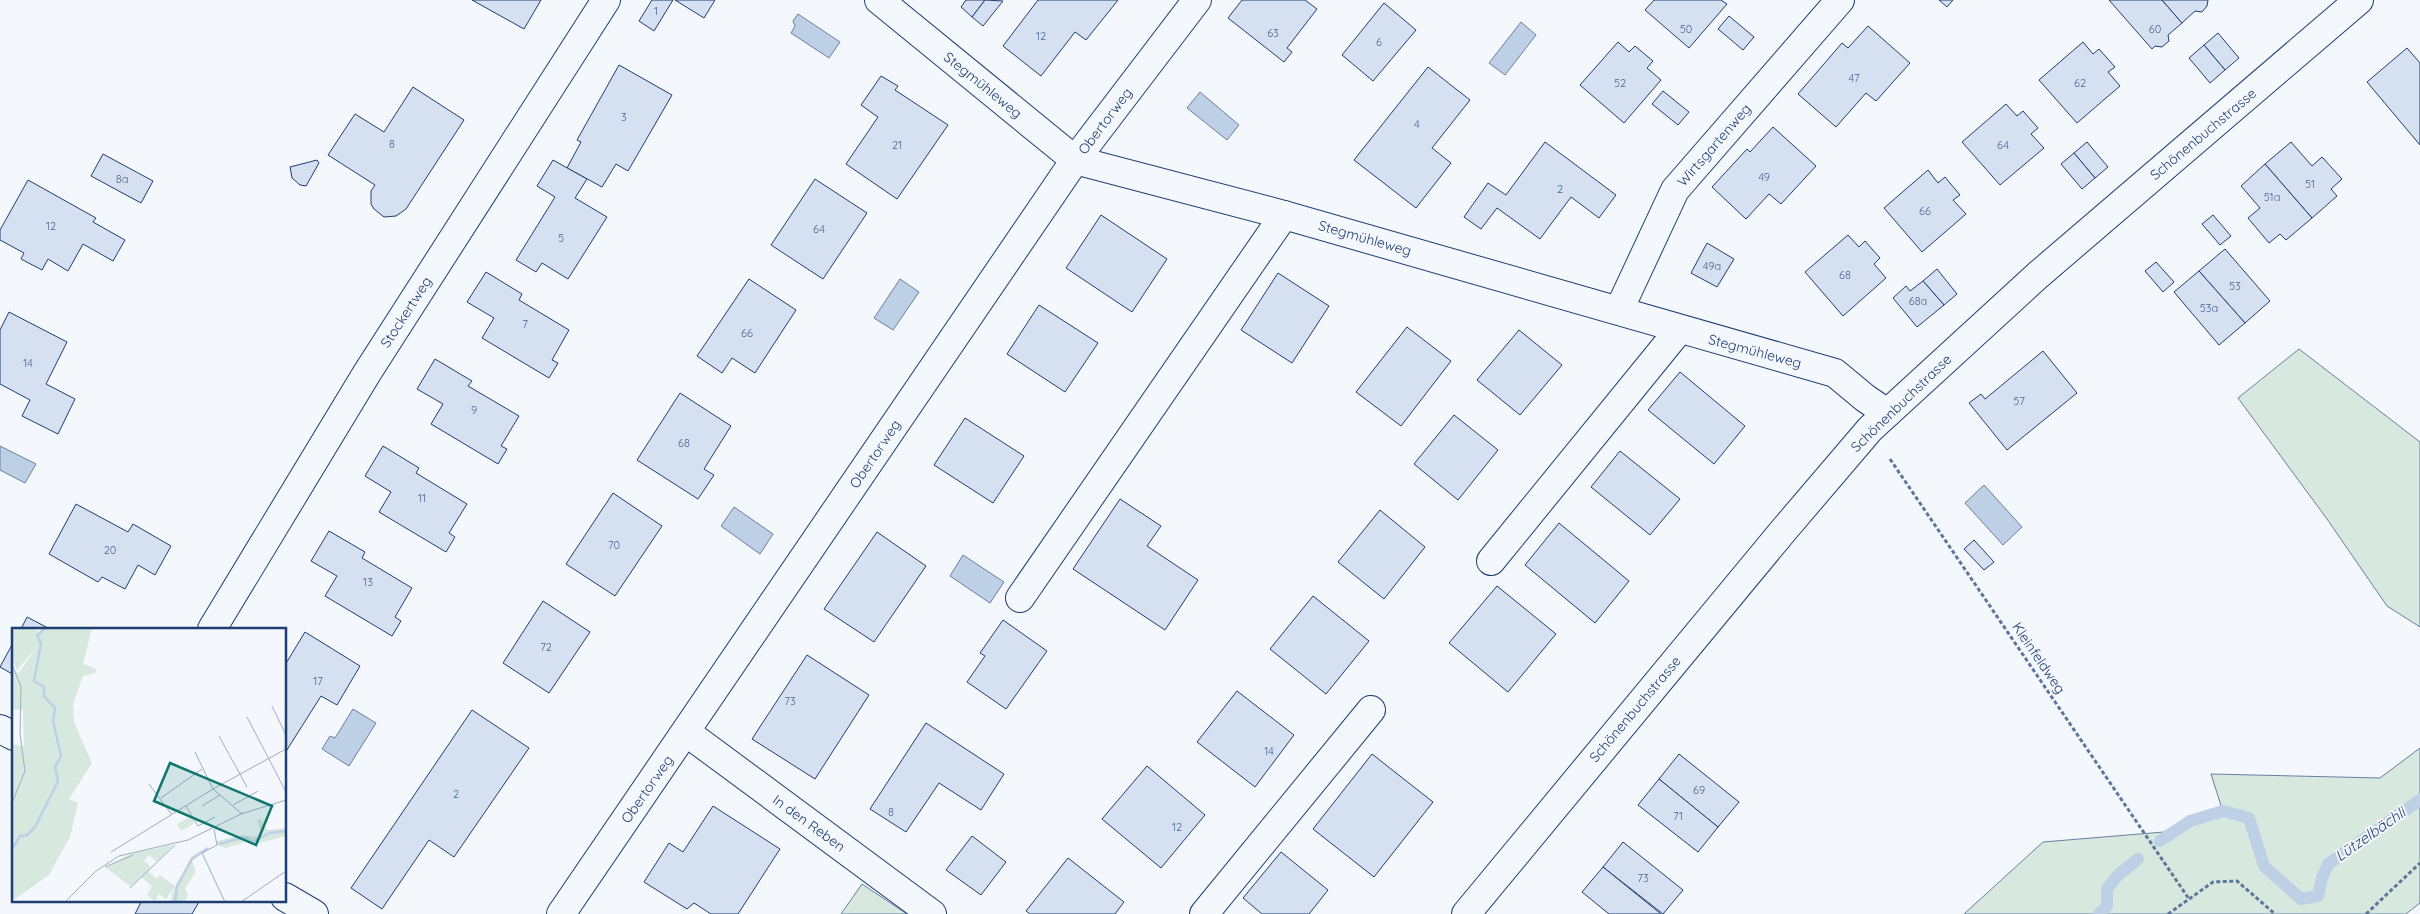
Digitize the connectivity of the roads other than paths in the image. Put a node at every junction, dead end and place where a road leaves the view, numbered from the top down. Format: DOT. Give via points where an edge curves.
graph roads {
  1 [pos="606,0"];
  2 [pos="879,0"];
  3 [pos="1197,0"];
  4 [pos="1840,0"];
  5 [pos="2359,0"];
  6 [pos="1075,160"];
  7 [pos="1284,215"];
  8 [pos="1619,310"];
  9 [pos="1679,330"];
  10 [pos="1879,421"];
  11 [pos="1492,561"];
  12 [pos="1020,598"];
  13 [pos="213,628"];
  14 [pos="1371,710"];
  15 [pos="0,729"];
  16 [pos="686,732"];
  17 [pos="12,735"];
  18 [pos="286,898"];
  19 [pos="314,914"];
  20 [pos="561,914"];
  21 [pos="932,914"];
  22 [pos="1204,914"];
  23 [pos="1466,914"];
  1 -- 13 [label="street, Stockertweg" via="372,365"];
  2 -- 6 [label="street, Stegmühleweg"];
  3 -- 6 [label="street, Obertorweg"];
  4 -- 8 [label="street, Wirtsgartenweg" via="1675,190"];
  5 -- 10 [label="street, Schönenbuchstrasse" via="2038,275"];
  6 -- 7 [label="street, Stegmühleweg"];
  6 -- 16 [label="street, Obertorweg"];
  7 -- 8 [label="street, Stegmühleweg"];
  7 -- 12 [label="street"];
  8 -- 9 [label="street, Stegmühleweg"];
  9 -- 10 [label="street, Stegmühleweg" via="1835,373 1865,398"];
  9 -- 11 [label="street"];
  10 -- 23 [label="street, Schönenbuchstrasse" via="1776,538"];
  14 -- 22 [label="street"];
  15 -- 17 [label="street"];
  16 -- 20 [label="street, Obertorweg"];
  16 -- 21 [label="street, In den Reben"];
  18 -- 19 [label="street"];
}
